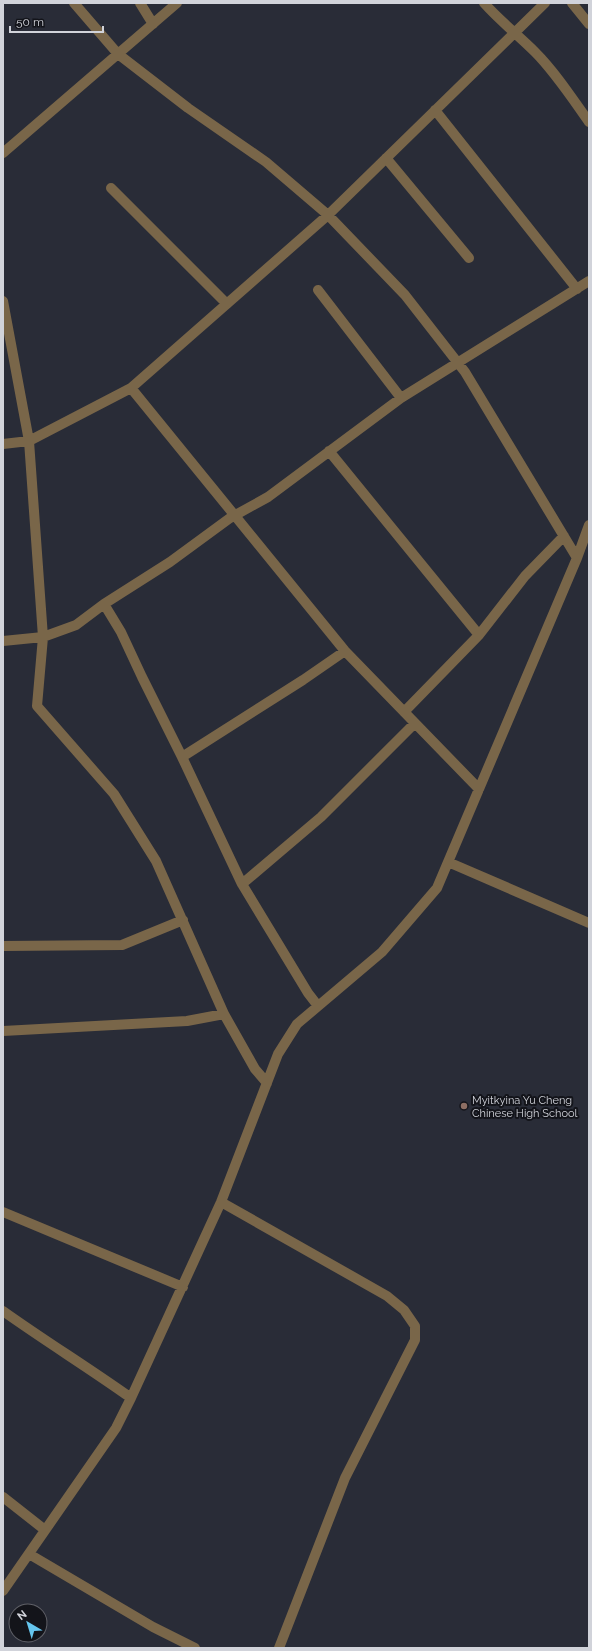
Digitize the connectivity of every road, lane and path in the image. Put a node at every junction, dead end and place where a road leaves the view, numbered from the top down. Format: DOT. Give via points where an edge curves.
graph roads {
  1 [pos="74,3"];
  2 [pos="140,3"];
  3 [pos="177,3"];
  4 [pos="484,3"];
  5 [pos="545,3"];
  6 [pos="572,3"];
  7 [pos="153,24"];
  8 [pos="589,24"];
  9 [pos="515,33"];
  10 [pos="118,54"];
  11 [pos="435,110"];
  12 [pos="589,122"];
  13 [pos="3,153"];
  14 [pos="386,158"];
  15 [pos="111,188"];
  16 [pos="328,215"];
  17 [pos="469,258"];
  18 [pos="589,281"];
  19 [pos="577,289"];
  20 [pos="318,290"];
  21 [pos="3,301"];
  22 [pos="227,304"];
  23 [pos="458,363"];
  24 [pos="132,388"];
  25 [pos="401,398"];
  26 [pos="29,441"];
  27 [pos="3,444"];
  28 [pos="329,451"];
  29 [pos="234,515"];
  30 [pos="588,529"];
  31 [pos="564,536"];
  32 [pos="577,558"];
  33 [pos="104,604"];
  34 [pos="479,635"];
  35 [pos="43,637"];
  36 [pos="3,641"];
  37 [pos="345,650"];
  38 [pos="404,712"];
  39 [pos="414,723"];
  40 [pos="182,757"];
  41 [pos="478,789"];
  42 [pos="448,862"];
  43 [pos="242,884"];
  44 [pos="183,920"];
  45 [pos="589,923"];
  46 [pos="3,946"];
  47 [pos="318,1006"];
  48 [pos="224,1014"];
  49 [pos="3,1031"];
  50 [pos="267,1083"];
  51 [pos="221,1202"];
  52 [pos="3,1212"];
  53 [pos="183,1287"];
  54 [pos="3,1311"];
  55 [pos="131,1398"];
  56 [pos="3,1497"];
  57 [pos="45,1530"];
  58 [pos="29,1554"];
  59 [pos="3,1591"];
  60 [pos="195,1648"];
  61 [pos="279,1648"];
  1 -- 10 [label="street"];
  2 -- 7 [label="street"];
  3 -- 7 [label="street"];
  4 -- 9 [label="street"];
  5 -- 9 [label="street"];
  6 -- 8 [label="street"];
  7 -- 10 [label="street"];
  9 -- 11 [label="street"];
  9 -- 12 [label="street" via="536,53"];
  10 -- 13 [label="street"];
  10 -- 16 [label="street" via="188,108 266,162"];
  11 -- 14 [label="street"];
  11 -- 19 [label="street"];
  14 -- 16 [label="street"];
  14 -- 17 [label="street"];
  15 -- 22 [label="street"];
  16 -- 22 [label="street"];
  16 -- 23 [label="street" via="405,294"];
  18 -- 19 [label="street"];
  19 -- 23 [label="street"];
  20 -- 25 [label="street"];
  21 -- 26 [label="street"];
  22 -- 24 [label="street"];
  23 -- 25 [label="street"];
  23 -- 31 [label="street"];
  24 -- 26 [label="street"];
  24 -- 29 [label="street"];
  25 -- 28 [label="street"];
  26 -- 27 [label="street"];
  26 -- 35 [label="street"];
  28 -- 29 [label="street" via="268,497"];
  28 -- 34 [label="street"];
  29 -- 33 [label="street" via="170,562"];
  29 -- 37 [label="street"];
  30 -- 32 [label="street"];
  31 -- 32 [label="street"];
  31 -- 34 [label="street" via="525,576"];
  32 -- 41 [label="street"];
  33 -- 35 [label="street" via="76,625"];
  33 -- 40 [label="street" via="122,632"];
  34 -- 38 [label="street"];
  35 -- 36 [label="street"];
  35 -- 44 [label="street" via="37,706 114,794 156,861"];
  37 -- 38 [label="street"];
  37 -- 40 [label="street" via="303,680"];
  38 -- 39 [label="street"];
  39 -- 41 [label="street"];
  39 -- 43 [label="street" via="321,817"];
  40 -- 43 [label="street"];
  41 -- 42 [label="street"];
  42 -- 45 [label="street"];
  42 -- 47 [label="street" via="437,888 382,952"];
  43 -- 47 [label="street"];
  44 -- 46 [label="street" via="122,945"];
  44 -- 48 [label="street"];
  47 -- 50 [label="street" via="297,1024 278,1054"];
  48 -- 49 [label="street" via="187,1020"];
  48 -- 50 [label="street" via="255,1069"];
  50 -- 51 [label="street"];
  51 -- 53 [label="street"];
  51 -- 61 [label="street" via="387,1296 404,1310 415,1326 415,1340 345,1478"];
  52 -- 53 [label="street"];
  53 -- 55 [label="street"];
  54 -- 55 [label="street"];
  55 -- 57 [label="street" via="116,1428"];
  56 -- 57 [label="street"];
  57 -- 58 [label="street"];
  58 -- 59 [label="street"];
  58 -- 60 [label="street" via="153,1627"];
}
